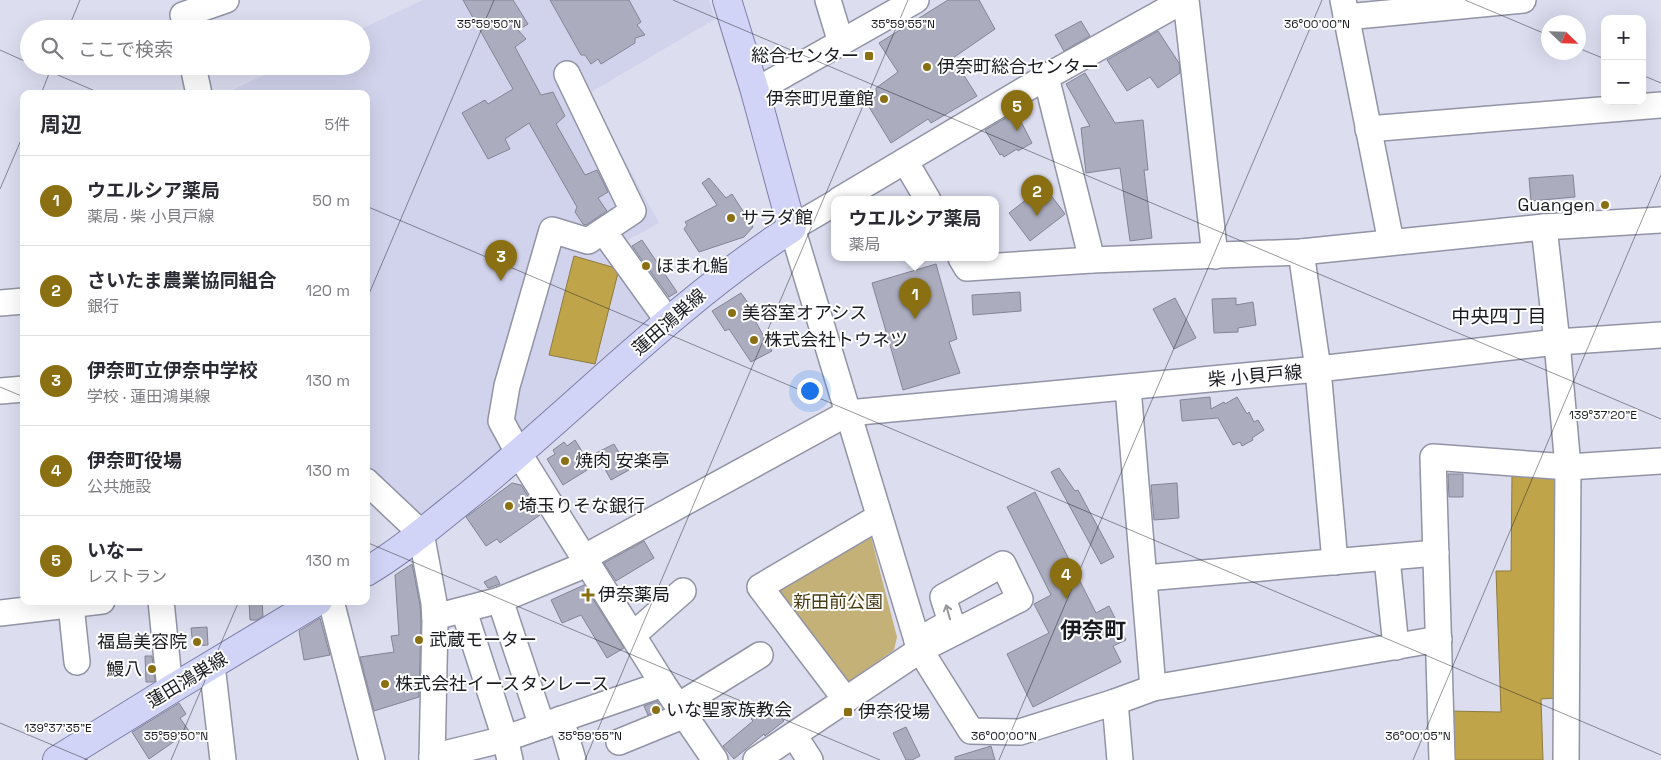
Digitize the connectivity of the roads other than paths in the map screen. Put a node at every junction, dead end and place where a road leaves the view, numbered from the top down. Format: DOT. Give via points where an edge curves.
graph roads {
  1 [pos="226,0"];
  2 [pos="727,0"];
  3 [pos="828,0"];
  4 [pos="916,0"];
  5 [pos="1185,0"];
  6 [pos="1523,0"];
  7 [pos="1344,8"];
  8 [pos="182,15"];
  9 [pos="841,43"];
  10 [pos="567,74"];
  11 [pos="195,75"];
  12 [pos="1046,76"];
  13 [pos="198,90"];
  14 [pos="755,91"];
  15 [pos="1661,105"];
  16 [pos="1368,130"];
  17 [pos="905,161"];
  18 [pos="846,196"];
  19 [pos="926,196"];
  20 [pos="831,204"];
  21 [pos="1661,220"];
  22 [pos="1544,227"];
  23 [pos="792,228"];
  24 [pos="604,232"];
  25 [pos="1391,242"];
  26 [pos="1301,252"];
  27 [pos="1215,256"];
  28 [pos="1092,260"];
  29 [pos="963,261"];
  30 [pos="20,301"];
  31 [pos="0,303"];
  32 [pos="668,321"];
  33 [pos="1661,335"];
  34 [pos="1557,342"];
  35 [pos="1318,370"];
  36 [pos="1128,388"];
  37 [pos="20,389"];
  38 [pos="0,391"];
  39 [pos="848,413"];
  40 [pos="519,454"];
  41 [pos="1661,461"];
  42 [pos="1568,466"];
  43 [pos="370,485"];
  44 [pos="879,517"];
  45 [pos="421,534"];
  46 [pos="1436,554"];
  47 [pos="1387,558"];
  48 [pos="586,559"];
  49 [pos="1335,562"];
  50 [pos="370,570"];
  51 [pos="1145,578"];
  52 [pos="683,591"];
  53 [pos="500,600"];
  54 [pos="71,605"];
  55 [pos="167,605"];
  56 [pos="332,605"];
  57 [pos="304,606"];
  58 [pos="464,610"];
  59 [pos="0,613"];
  60 [pos="435,617"];
  61 [pos="633,635"];
  62 [pos="1439,639"];
  63 [pos="919,645"];
  64 [pos="1396,647"];
  65 [pos="760,655"];
  66 [pos="77,662"];
  67 [pos="212,665"];
  68 [pos="663,684"];
  69 [pos="1153,688"];
  70 [pos="170,690"];
  71 [pos="846,700"];
  72 [pos="1115,702"];
  73 [pos="682,711"];
  74 [pos="551,722"];
  75 [pos="794,735"];
  76 [pos="619,742"];
  77 [pos="508,749"];
  78 [pos="432,758"];
  79 [pos="57,760"];
  80 [pos="222,760"];
  81 [pos="372,760"];
  82 [pos="573,760"];
  83 [pos="715,760"];
  84 [pos="756,760"];
  85 [pos="810,760"];
  86 [pos="1120,760"];
  87 [pos="1442,760"];
  88 [pos="1566,760"];
  1 -- 8 [label="street"];
  2 -- 14 [label="main road"];
  3 -- 9 [label="street"];
  4 -- 9 [label="street"];
  5 -- 12 [label="street"];
  5 -- 27 [label="street"];
  6 -- 7 [label="street"];
  7 -- 16 [label="street"];
  9 -- 14 [label="street"];
  10 -- 24 [label="street" via="633,211"];
  11 -- 13 [label="street"];
  12 -- 17 [label="street"];
  12 -- 28 [label="street"];
  14 -- 23 [label="main road"];
  15 -- 16 [label="street"];
  16 -- 25 [label="street"];
  17 -- 18 [label="street"];
  17 -- 19 [label="street"];
  20 -- 23 [label="street"];
  21 -- 22 [label="street"];
  22 -- 25 [label="street"];
  22 -- 34 [label="street"];
  23 -- 32 [label="main road, 蓮田鴻巣線" via="757,250"];
  23 -- 39 [label="street"];
  24 -- 32 [label="street"];
  24 -- 40 [label="street" via="588,242 552,230 507,386 502,421"];
  25 -- 26 [label="street"];
  26 -- 27 [label="street"];
  26 -- 35 [label="street"];
  27 -- 28 [label="street"];
  28 -- 29 [label="street" via="967,268"];
  30 -- 31 [label="street"];
  32 -- 40 [label="main road, 蓮田鴻巣線"];
  33 -- 34 [label="street, 柴 小貝戸線"];
  34 -- 35 [label="street, 柴 小貝戸線"];
  34 -- 42 [label="street"];
  35 -- 36 [label="street, 柴 小貝戸線"];
  35 -- 49 [label="street"];
  36 -- 39 [label="street, 柴 小貝戸線"];
  36 -- 51 [label="street"];
  37 -- 38 [label="street"];
  39 -- 44 [label="street"];
  39 -- 48 [label="street"];
  40 -- 45 [label="main road, 蓮田鴻巣線"];
  40 -- 48 [label="street"];
  41 -- 42 [label="street"];
  42 -- 46 [label="street" via="1433,456"];
  42 -- 88 [label="street"];
  43 -- 45 [label="street"];
  44 -- 63 [label="street"];
  44 -- 71 [label="street" via="760,587"];
  45 -- 50 [label="main road, 蓮田鴻巣線"];
  45 -- 60 [label="street"];
  46 -- 47 [label="street"];
  46 -- 62 [label="street"];
  47 -- 49 [label="street"];
  47 -- 64 [label="street"];
  48 -- 53 [label="street" via="575,569"];
  48 -- 61 [label="street"];
  49 -- 51 [label="street"];
  51 -- 69 [label="street"];
  52 -- 61 [label="street"];
  53 -- 58 [label="street"];
  53 -- 74 [label="street"];
  54 -- 59 [label="street"];
  54 -- 66 [label="street"];
  55 -- 70 [label="street"];
  56 -- 81 [label="street"];
  57 -- 67 [label="main road, 蓮田鴻巣線"];
  58 -- 60 [label="street"];
  58 -- 77 [label="street"];
  60 -- 78 [label="street"];
  61 -- 68 [label="street"];
  62 -- 64 [label="street"];
  62 -- 87 [label="street"];
  63 -- 71 [label="street"];
  63 -- 72 [label="street" via="971,731 1020,732"];
  64 -- 69 [label="street"];
  65 -- 73 [label="street"];
  67 -- 70 [label="main road, 蓮田鴻巣線"];
  67 -- 80 [label="street"];
  68 -- 73 [label="street"];
  68 -- 74 [label="street"];
  69 -- 72 [label="street"];
  70 -- 79 [label="main road, 蓮田鴻巣線"];
  71 -- 75 [label="street"];
  72 -- 86 [label="street"];
  73 -- 76 [label="street"];
  73 -- 83 [label="street"];
  74 -- 77 [label="street"];
  74 -- 82 [label="street"];
  75 -- 84 [label="street"];
  75 -- 85 [label="street"];
  77 -- 78 [label="street"];
}
